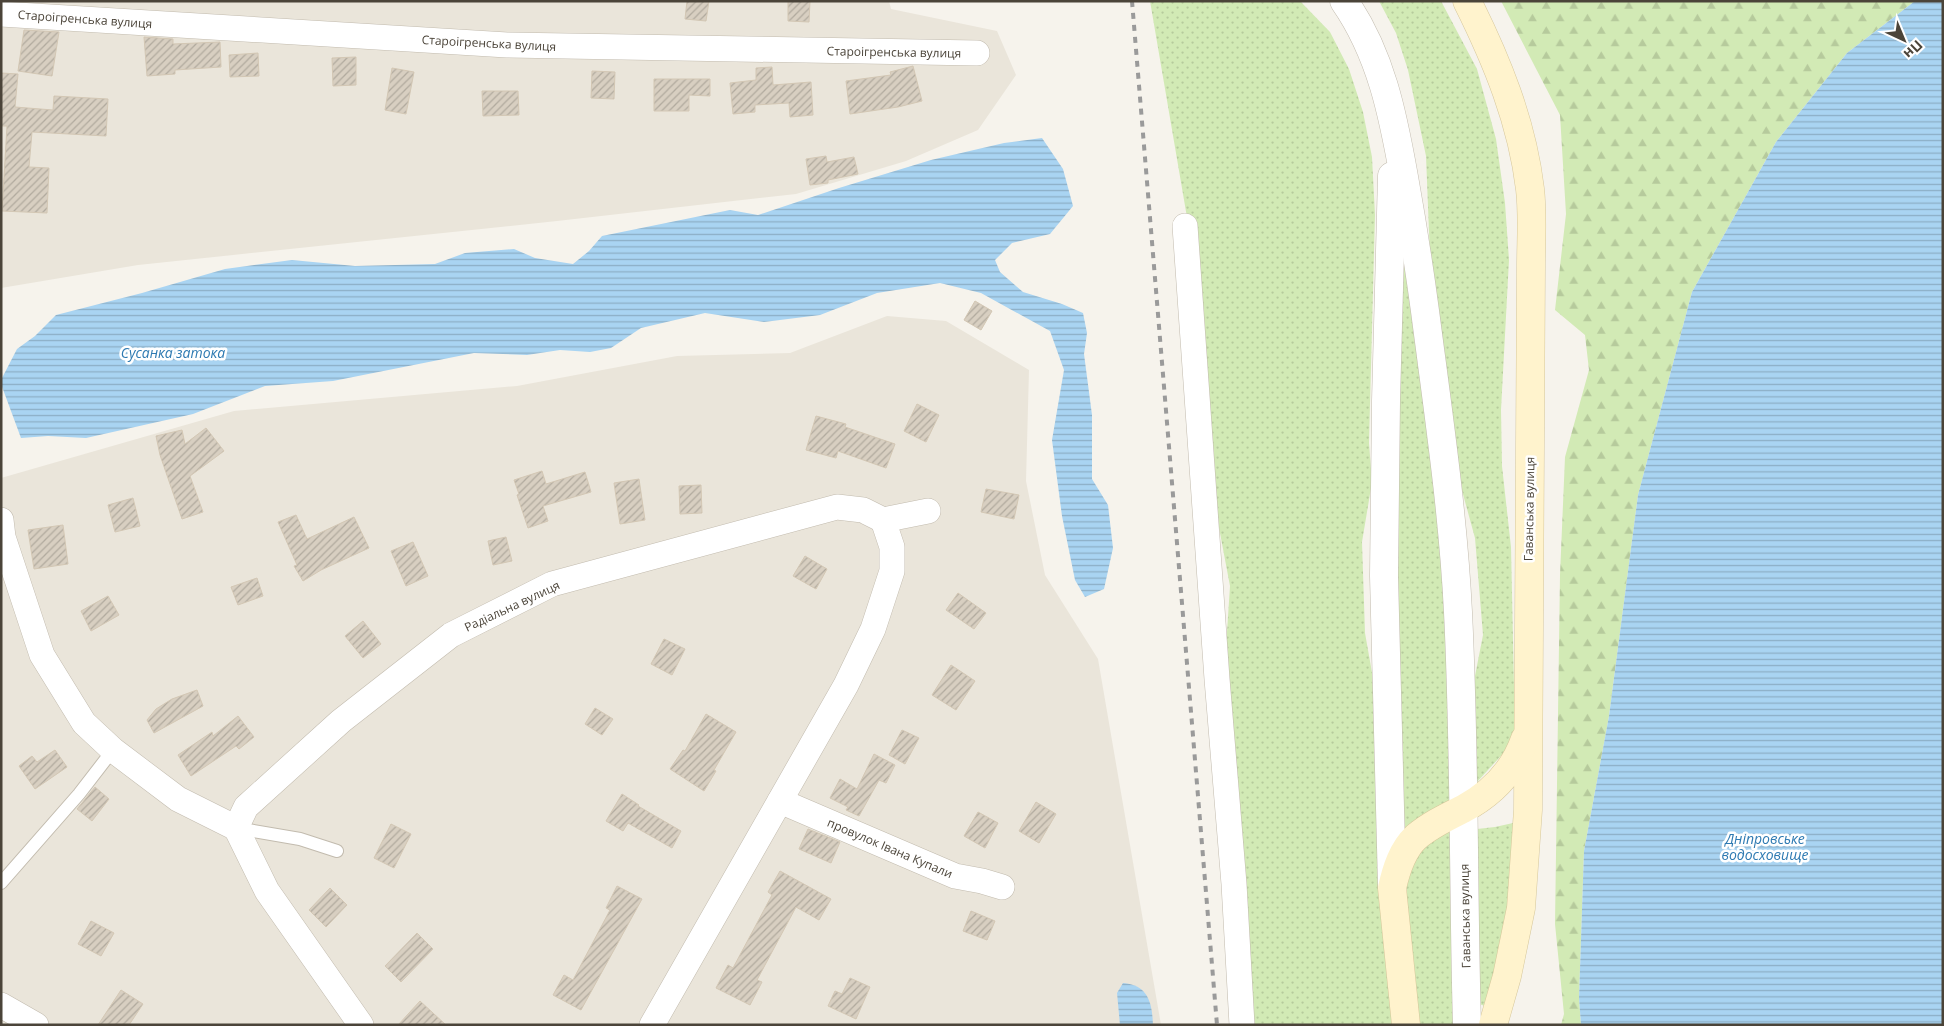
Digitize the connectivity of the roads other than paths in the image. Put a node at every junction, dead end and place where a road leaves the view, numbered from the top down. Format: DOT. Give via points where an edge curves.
graph roads {
  1 [pos="1344,1"];
  2 [pos="1467,1"];
  3 [pos="1,14"];
  4 [pos="977,53"];
  5 [pos="1394,122"];
  6 [pos="1185,226"];
  7 [pos="928,511"];
  8 [pos="883,520"];
  9 [pos="2,531"];
  10 [pos="1527,731"];
  11 [pos="112,750"];
  12 [pos="780,802"];
  13 [pos="1464,808"];
  14 [pos="236,828"];
  15 [pos="338,852"];
  16 [pos="1,883"];
  17 [pos="1002,887"];
  18 [pos="1392,888"];
  19 [pos="1,1005"];
  20 [pos="36,1025"];
  21 [pos="361,1025"];
  22 [pos="652,1025"];
  23 [pos="1242,1025"];
  24 [pos="1406,1025"];
  25 [pos="1467,1025"];
  26 [pos="1493,1025"];
  1 -- 5 [label="street, Гаванська вулиця" via="1371,48"];
  2 -- 10 [label="main road, Гаванська вулиця" via="1506,87 1521,138 1530,191"];
  3 -- 4 [label="street, Староігренська вулиця" via="507,45"];
  5 -- 13 [label="street, Гаванська вулиця" via="1418,252 1454,549"];
  5 -- 18 [label="street, Гаванська вулиця" via="1384,576"];
  6 -- 23 [label="street"];
  7 -- 8 [label="street"];
  8 -- 12 [label="street" via="892,547 892,571 873,629 846,685"];
  8 -- 14 [label="street, Радіальна вулиця" via="863,510 837,507 552,584 451,635 333,727 246,807"];
  9 -- 11 [label="street" via="42,655 84,723"];
  10 -- 13 [label="main road" via="1521,750 1504,778"];
  10 -- 26 [label="main road, Гаванська вулиця" via="1528,810 1521,908"];
  11 -- 14 [label="street" via="178,799"];
  11 -- 16 [label="lane" via="79,794"];
  12 -- 17 [label="street, провулок Івана Купали" via="955,876"];
  12 -- 22 [label="street"];
  13 -- 18 [label="main road" via="1416,837 1406,848"];
  13 -- 25 [label="street, Гаванська вулиця"];
  14 -- 15 [label="lane" via="300,839"];
  14 -- 21 [label="street" via="267,892"];
  18 -- 24 [label="main road, Гаванська вулиця"];
  19 -- 20 [label="street"];
}
